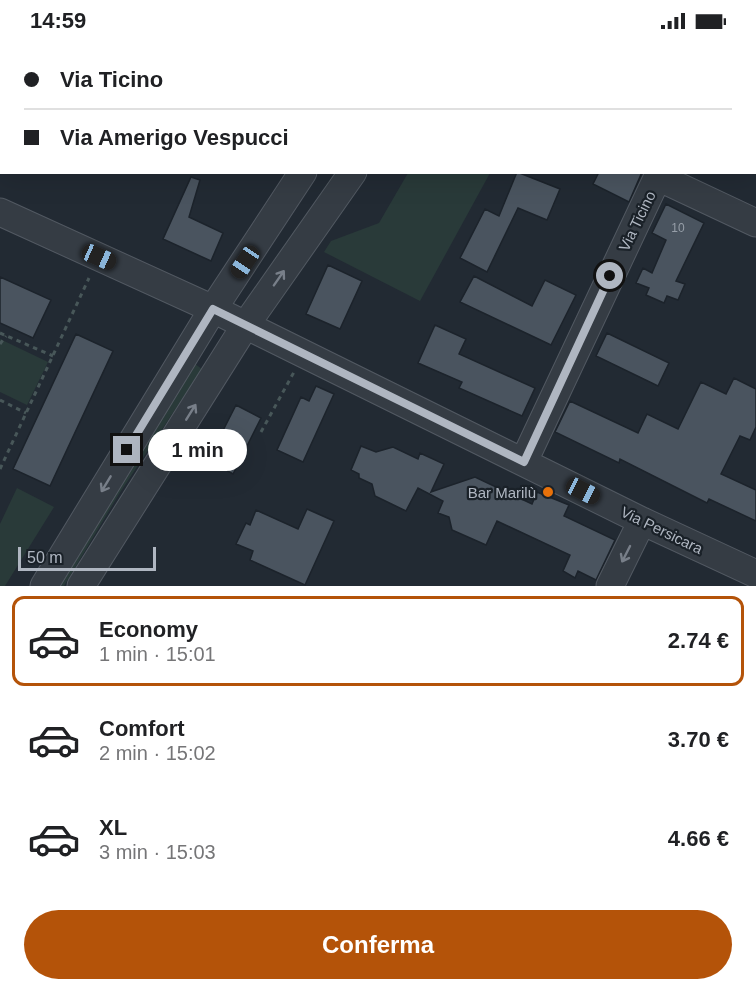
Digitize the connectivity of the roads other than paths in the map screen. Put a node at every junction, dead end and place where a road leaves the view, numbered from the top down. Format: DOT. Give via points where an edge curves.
graph roads {
  1 [pos="302,174"];
  2 [pos="352,174"];
  3 [pos="659,175"];
  4 [pos="0,193"];
  5 [pos="0,212"];
  6 [pos="756,223"];
  7 [pos="213,309"];
  8 [pos="245,326"];
  9 [pos="524,462"];
  10 [pos="642,521"];
  11 [pos="756,574"];
  12 [pos="44,586"];
  13 [pos="81,586"];
  14 [pos="610,586"];
  1 -- 7 [label="street"];
  8 -- 2 [label="street, one-way"];
  3 -- 6 [label="street, Via Ticino"];
  3 -- 9 [label="street, Via Ticino"];
  4 -- 7 [label="street" via="174,274"];
  5 -- 7 [label="street"];
  7 -- 8 [label="street, Via Persicara"];
  7 -- 12 [label="street, one-way"];
  8 -- 9 [label="street, Via Persicara"];
  13 -- 8 [label="street, one-way"];
  9 -- 10 [label="street, Via Persicara"];
  10 -- 11 [label="street, Via Persicara"];
  10 -- 14 [label="street, one-way"];
}
